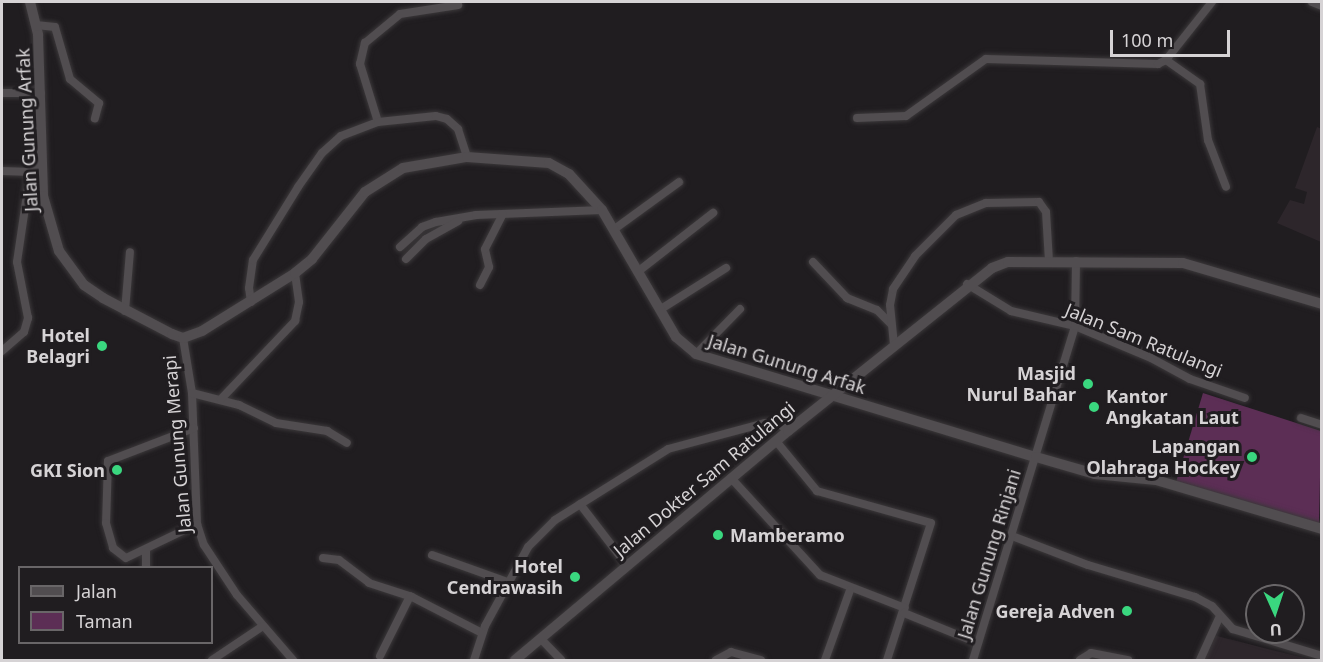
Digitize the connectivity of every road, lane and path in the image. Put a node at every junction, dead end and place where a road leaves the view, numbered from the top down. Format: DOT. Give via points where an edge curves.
graph roads {
  1 [pos="30,2"];
  2 [pos="1212,2"];
  3 [pos="1312,2"];
  4 [pos="458,5"];
  5 [pos="1322,6"];
  6 [pos="36,25"];
  7 [pos="1166,60"];
  8 [pos="2,93"];
  9 [pos="41,93"];
  10 [pos="95,118"];
  11 [pos="857,118"];
  12 [pos="378,122"];
  13 [pos="467,157"];
  14 [pos="41,161"];
  15 [pos="2,171"];
  16 [pos="32,172"];
  17 [pos="679,182"];
  18 [pos="1226,187"];
  19 [pos="602,210"];
  20 [pos="713,213"];
  21 [pos="503,214"];
  22 [pos="462,219"];
  23 [pos="616,228"];
  24 [pos="400,247"];
  25 [pos="130,252"];
  26 [pos="406,259"];
  27 [pos="1049,261"];
  28 [pos="1076,261"];
  29 [pos="813,262"];
  30 [pos="726,268"];
  31 [pos="640,270"];
  32 [pos="295,273"];
  33 [pos="967,284"];
  34 [pos="480,285"];
  35 [pos="251,302"];
  36 [pos="1322,304"];
  37 [pos="661,309"];
  38 [pos="740,309"];
  39 [pos="125,311"];
  40 [pos="891,324"];
  41 [pos="1075,326"];
  42 [pos="183,338"];
  43 [pos="894,345"];
  44 [pos="2,351"];
  45 [pos="696,354"];
  46 [pos="192,393"];
  47 [pos="830,396"];
  48 [pos="1245,398"];
  49 [pos="221,399"];
  50 [pos="1301,418"];
  51 [pos="1322,425"];
  52 [pos="194,428"];
  53 [pos="788,430"];
  54 [pos="776,441"];
  55 [pos="346,443"];
  56 [pos="1036,457"];
  57 [pos="731,478"];
  58 [pos="580,504"];
  59 [pos="197,524"];
  60 [pos="1322,529"];
  61 [pos="1012,536"];
  62 [pos="146,551"];
  63 [pos="432,555"];
  64 [pos="323,558"];
  65 [pos="626,564"];
  66 [pos="146,566"];
  67 [pos="508,582"];
  68 [pos="850,590"];
  69 [pos="410,596"];
  70 [pos="904,611"];
  71 [pos="1219,618"];
  72 [pos="263,626"];
  73 [pos="482,633"];
  74 [pos="541,639"];
  75 [pos="978,643"];
  76 [pos="283,651"];
  77 [pos="380,656"];
  78 [pos="1322,656"];
  79 [pos="212,660"];
  80 [pos="279,660"];
  81 [pos="293,660"];
  82 [pos="474,660"];
  83 [pos="515,660"];
  84 [pos="561,660"];
  85 [pos="716,660"];
  86 [pos="761,660"];
  87 [pos="825,660"];
  88 [pos="887,660"];
  89 [pos="973,660"];
  90 [pos="1080,660"];
  91 [pos="1128,660"];
  92 [pos="1200,660"];
  1 -- 6 [label="street, Jalan Gunung Arfak"];
  2 -- 7 [label="street"];
  3 -- 5 [label="street"];
  4 -- 12 [label="street" via="400,14 365,43 360,64"];
  6 -- 9 [label="street, Jalan Gunung Arfak"];
  6 -- 10 [label="street" via="55,27 70,79 99,103"];
  7 -- 11 [label="street" via="1137,66 986,59 906,116"];
  7 -- 18 [label="street" via="1200,84 1208,140"];
  8 -- 9 [label="street"];
  9 -- 14 [label="street, Jalan Gunung Arfak"];
  12 -- 13 [label="street" via="422,115 447,119 458,129"];
  12 -- 35 [label="street" via="341,136 322,153 298,187 253,260"];
  13 -- 19 [label="street, Jalan Gunung Arfak" via="498,157 558,166"];
  13 -- 32 [label="street, Jalan Gunung Arfak" via="414,165 376,183 364,192 312,259"];
  14 -- 16 [label="street"];
  14 -- 39 [label="street, Jalan Gunung Arfak" via="43,196 58,251 84,285"];
  15 -- 16 [label="street"];
  16 -- 44 [label="street" via="17,262 28,318 24,332"];
  17 -- 23 [label="street"];
  19 -- 21 [label="street"];
  19 -- 23 [label="street, Jalan Gunung Arfak"];
  20 -- 31 [label="street"];
  21 -- 22 [label="street"];
  21 -- 34 [label="street" via="485,249 489,267"];
  22 -- 24 [label="street" via="422,227"];
  22 -- 26 [label="street" via="426,239"];
  23 -- 31 [label="street, Jalan Gunung Arfak"];
  25 -- 39 [label="street"];
  27 -- 28 [label="street, Jalan Dokter Sam Ratulangi"];
  27 -- 33 [label="street, Jalan Dokter Sam Ratulangi" via="1008,262"];
  27 -- 40 [label="street" via="1046,212 1039,202 1005,201 971,208 944,225 902,271 893,289"];
  28 -- 36 [label="street, Jalan Dokter Sam Ratulangi" via="1183,264"];
  28 -- 41 [label="street, Jalan Gunung Rinjani"];
  29 -- 40 [label="street" via="847,298 877,310"];
  30 -- 37 [label="street"];
  31 -- 37 [label="street, Jalan Gunung Arfak"];
  32 -- 35 [label="street, Jalan Gunung Arfak"];
  32 -- 49 [label="street" via="299,302 295,321"];
  33 -- 41 [label="street, Jalan Sam Ratulangi" via="1011,311"];
  33 -- 43 [label="street, Jalan Dokter Sam Ratulangi"];
  35 -- 42 [label="street, Jalan Gunung Arfak" via="218,323"];
  37 -- 45 [label="street, Jalan Gunung Arfak" via="676,337"];
  38 -- 45 [label="street"];
  39 -- 42 [label="street, Jalan Gunung Arfak"];
  40 -- 43 [label="street"];
  41 -- 48 [label="street, Jalan Sam Ratulangi" via="1190,379"];
  41 -- 56 [label="street, Jalan Gunung Rinjani"];
  42 -- 46 [label="street, Jalan Gunung Merapi"];
  43 -- 47 [label="street, Jalan Dokter Sam Ratulangi"];
  45 -- 47 [label="street, Jalan Gunung Arfak"];
  46 -- 49 [label="street"];
  46 -- 52 [label="street, Jalan Gunung Merapi"];
  47 -- 53 [label="street, Jalan Dokter Sam Ratulangi"];
  47 -- 56 [label="street, Jalan Gunung Arfak"];
  49 -- 55 [label="street" via="276,423 327,431"];
  50 -- 51 [label="street"];
  52 -- 59 [label="street, Jalan Gunung Merapi"];
  52 -- 62 [label="street" via="114,458 106,465 106,523 113,548 126,558"];
  53 -- 54 [label="street, Jalan Dokter Sam Ratulangi"];
  53 -- 58 [label="street" via="778,423 769,423 687,442 668,449"];
  54 -- 57 [label="street, Jalan Dokter Sam Ratulangi"];
  54 -- 70 [label="street" via="817,491 931,523"];
  56 -- 60 [label="street, Jalan Gunung Arfak" via="1095,474 1156,480"];
  56 -- 61 [label="street, Jalan Gunung Rinjani"];
  57 -- 65 [label="street, Jalan Dokter Sam Ratulangi"];
  57 -- 68 [label="street" via="808,566"];
  58 -- 65 [label="street"];
  58 -- 67 [label="street" via="555,520 528,547"];
  59 -- 62 [label="street"];
  59 -- 72 [label="street, Jalan Gunung Merapi" via="213,561"];
  61 -- 71 [label="street" via="1088,565 1196,597 1212,606"];
  61 -- 75 [label="street, Jalan Gunung Rinjani"];
  62 -- 66 [label="street"];
  63 -- 67 [label="street"];
  64 -- 69 [label="street" via="339,560 369,583"];
  65 -- 74 [label="street, Jalan Dokter Sam Ratulangi"];
  67 -- 73 [label="street"];
  68 -- 70 [label="street"];
  68 -- 87 [label="street"];
  69 -- 73 [label="street"];
  69 -- 77 [label="street"];
  70 -- 75 [label="street"];
  70 -- 88 [label="street"];
  71 -- 78 [label="street" via="1233,629"];
  71 -- 92 [label="street"];
  72 -- 76 [label="street, Jalan Gunung Merapi"];
  72 -- 79 [label="street"];
  73 -- 82 [label="street"];
  74 -- 83 [label="street, Jalan Dokter Sam Ratulangi"];
  74 -- 84 [label="street"];
  75 -- 89 [label="street, Jalan Gunung Rinjani"];
  76 -- 80 [label="street"];
  76 -- 81 [label="street, Jalan Gunung Merapi"];
  85 -- 86 [label="street" via="731,651"];
  90 -- 91 [label="street" via="1092,653"];
}
